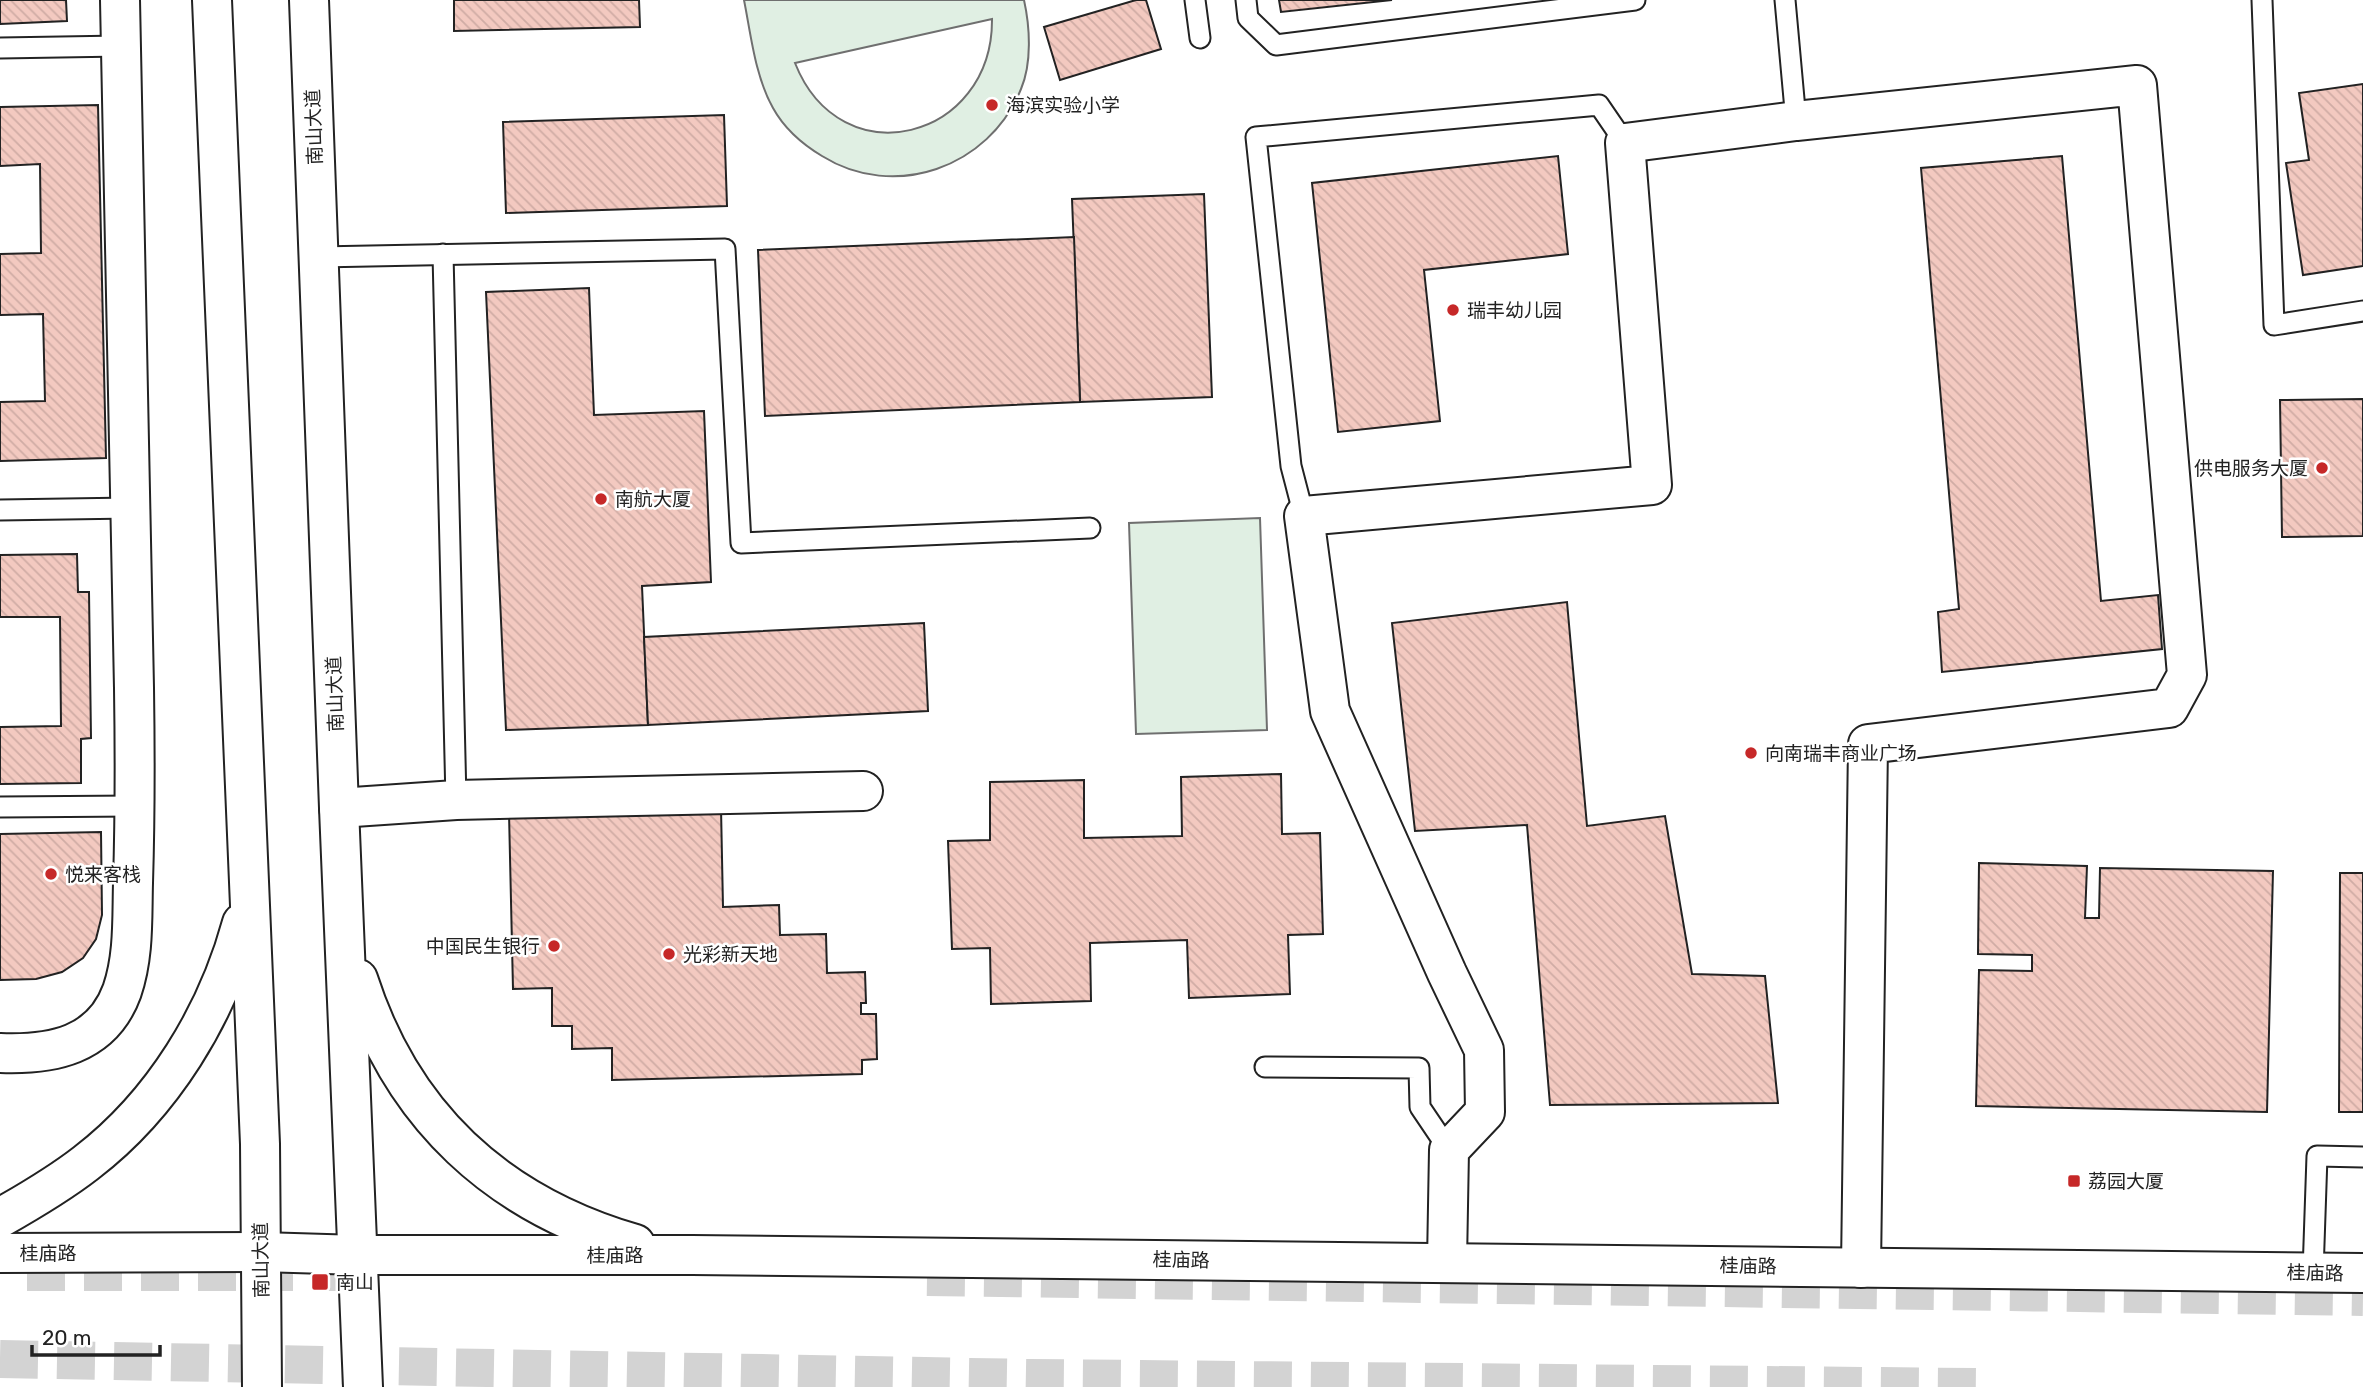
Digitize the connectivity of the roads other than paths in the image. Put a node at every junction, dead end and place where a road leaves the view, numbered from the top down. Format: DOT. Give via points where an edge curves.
graph roads {
  1 [pos="120,0"];
  2 [pos="212,0"];
  3 [pos="309,0"];
  4 [pos="1195,0"];
  5 [pos="1246,0"];
  6 [pos="1635,0"];
  7 [pos="1785,0"];
  8 [pos="2262,0"];
  9 [pos="1200,38"];
  10 [pos="121,46"];
  11 [pos="0,48"];
  12 [pos="1796,121"];
  13 [pos="1625,143"];
  14 [pos="443,254"];
  15 [pos="319,257"];
  16 [pos="2363,312"];
  17 [pos="131,508"];
  18 [pos="0,510"];
  19 [pos="1304,516"];
  20 [pos="1090,528"];
  21 [pos="863,790"];
  22 [pos="456,800"];
  23 [pos="135,806"];
  24 [pos="0,807"];
  25 [pos="339,808"];
  26 [pos="342,891"];
  27 [pos="249,893"];
  28 [pos="0,1053"];
  29 [pos="1265,1068"];
  30 [pos="1449,1150"];
  31 [pos="2363,1157"];
  32 [pos="0,1218"];
  33 [pos="261,1252"];
  34 [pos="0,1253"];
  35 [pos="359,1255"];
  36 [pos="692,1255"];
  37 [pos="1447,1262"];
  38 [pos="1861,1268"];
  39 [pos="2313,1273"];
  40 [pos="2363,1273"];
  41 [pos="262,1387"];
  42 [pos="363,1387"];
  1 -- 10 [label="main road"];
  2 -- 27 [label="main road, 南山大道"];
  3 -- 15 [label="main road, 南山大道"];
  4 -- 9 [label="lane"];
  5 -- 6 [label="lane" via="1248,18 1276,45"];
  7 -- 12 [label="lane"];
  8 -- 16 [label="lane" via="2274,325"];
  10 -- 11 [label="lane"];
  10 -- 17 [label="main road"];
  12 -- 13 [label="main road"];
  12 -- 38 [label="main road" via="2137,85 2187,675 2169,708 1868,744"];
  13 -- 19 [label="main road" via="1652,485"];
  13 -- 19 [label="lane" via="1599,105 1256,137 1290,466"];
  14 -- 15 [label="lane"];
  14 -- 20 [label="lane" via="725,249 741,543"];
  14 -- 22 [label="lane"];
  15 -- 25 [label="main road, 南山大道"];
  17 -- 18 [label="lane"];
  17 -- 23 [label="main road"];
  19 -- 30 [label="main road" via="1330,711 1484,1050 1485,1112"];
  21 -- 22 [label="main road"];
  22 -- 25 [label="main road"];
  23 -- 24 [label="lane"];
  23 -- 28 [label="main road" via="131,955 122,992 107,1018 87,1038 26,1054"];
  25 -- 26 [label="main road, 南山大道"];
  26 -- 35 [label="main road, 南山大道"];
  26 -- 36 [label="main road" via="358,981 374,1024 420,1103 450,1138 520,1195 561,1218 647,1248"];
  27 -- 32 [label="main road" via="217,995 162,1085 88,1161"];
  27 -- 33 [label="main road, 南山大道"];
  29 -- 30 [label="lane" via="1419,1068 1420,1107"];
  30 -- 37 [label="main road"];
  31 -- 39 [label="lane" via="2317,1156"];
  33 -- 34 [label="main road, 桂庙路"];
  33 -- 35 [label="main road, 桂庙路"];
  33 -- 41 [label="main road, 南山大道"];
  35 -- 36 [label="main road, 桂庙路"];
  35 -- 42 [label="main road, 南山大道"];
  36 -- 37 [label="main road, 桂庙路"];
  37 -- 38 [label="main road, 桂庙路"];
  38 -- 39 [label="main road, 桂庙路"];
  39 -- 40 [label="main road, 桂庙路"];
}
